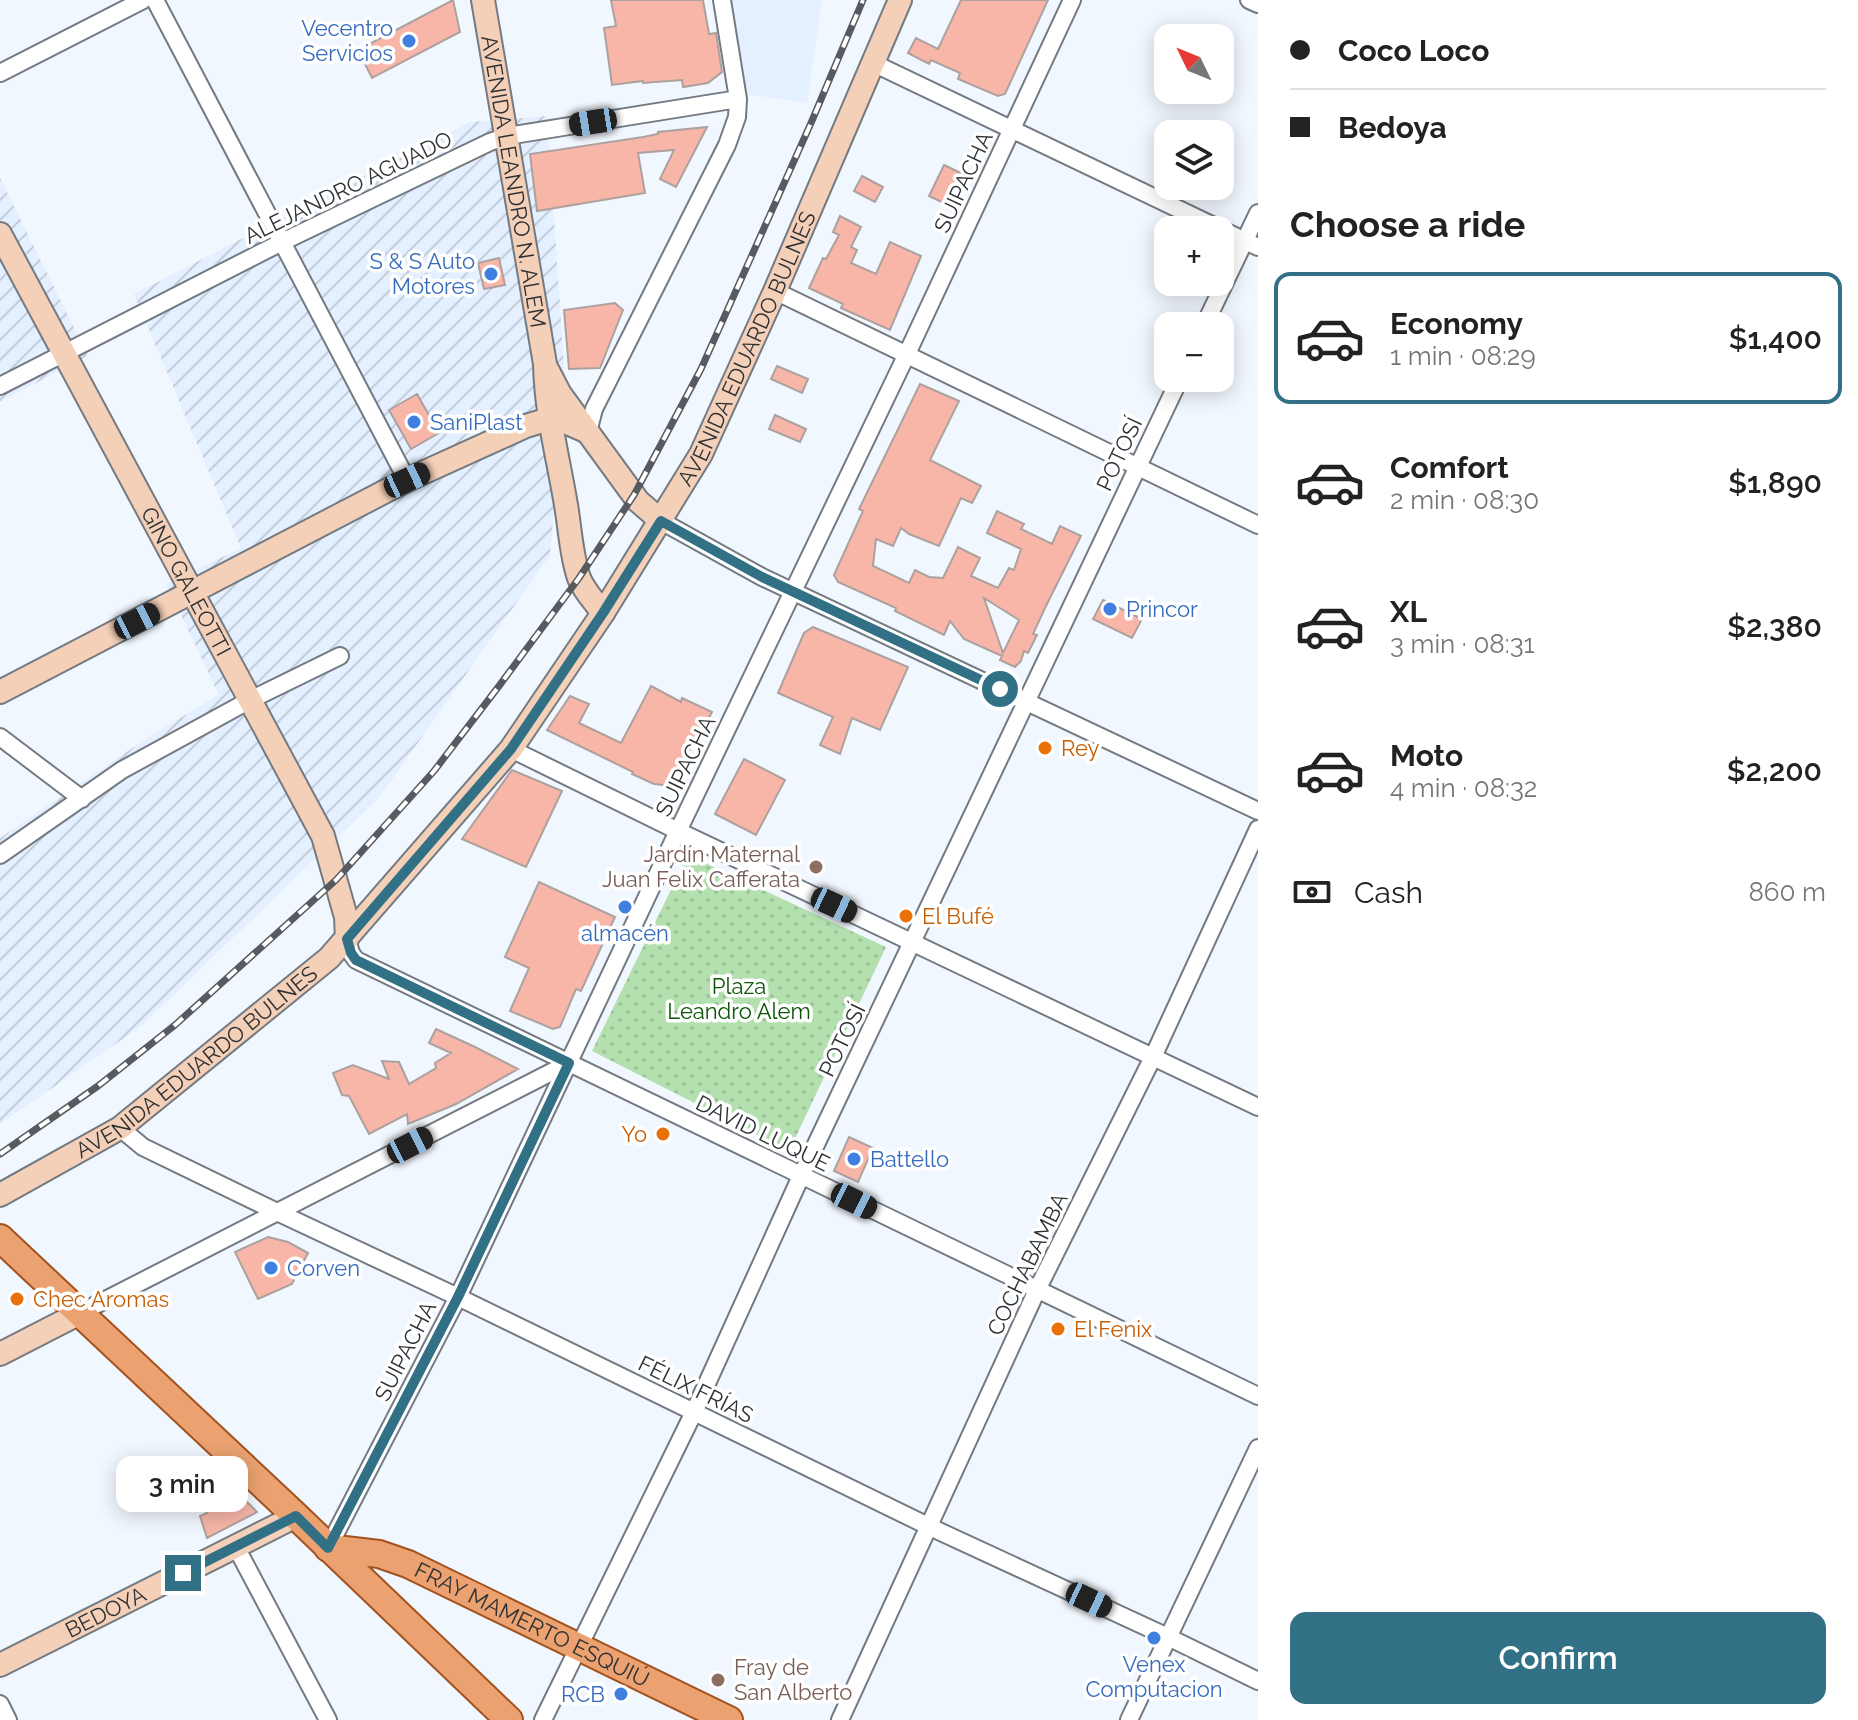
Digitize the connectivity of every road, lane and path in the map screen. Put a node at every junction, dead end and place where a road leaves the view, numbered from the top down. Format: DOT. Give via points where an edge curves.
graph roads {
  1 [pos="143,0"];
  2 [pos="155,0"];
  3 [pos="483,0"];
  4 [pos="722,0"];
  5 [pos="900,0"];
  6 [pos="1072,0"];
  7 [pos="1249,0"];
  8 [pos="1258,4"];
  9 [pos="873,63"];
  10 [pos="0,73"];
  11 [pos="738,99"];
  12 [pos="1012,129"];
  13 [pos="507,136"];
  14 [pos="1258,213"];
  15 [pos="0,234"];
  16 [pos="282,242"];
  17 [pos="1252,244"];
  18 [pos="775,291"];
  19 [pos="1212,312"];
  20 [pos="64,353"];
  21 [pos="906,356"];
  22 [pos="545,364"];
  23 [pos="0,386"];
  24 [pos="1173,392"];
  25 [pos="549,419"];
  26 [pos="588,432"];
  27 [pos="1138,466"];
  28 [pos="407,480"];
  29 [pos="661,521"];
  30 [pos="1258,525"];
  31 [pos="192,592"];
  32 [pos="794,592"];
  33 [pos="603,613"];
  34 [pos="340,656"];
  35 [pos="0,692"];
  36 [pos="250,700"];
  37 [pos="1026,701"];
  38 [pos="0,737"];
  39 [pos="511,749"];
  40 [pos="82,799"];
  41 [pos="1258,811"];
  42 [pos="1258,829"];
  43 [pos="678,831"];
  44 [pos="0,855"];
  45 [pos="347,939"];
  46 [pos="912,943"];
  47 [pos="1153,1057"];
  48 [pos="569,1063"];
  49 [pos="1258,1107"];
  50 [pos="120,1128"];
  51 [pos="801,1176"];
  52 [pos="0,1195"];
  53 [pos="277,1212"];
  54 [pos="0,1238"];
  55 [pos="1037,1290"];
  56 [pos="458,1297"];
  57 [pos="80,1313"];
  58 [pos="0,1354"];
  59 [pos="1258,1396"];
  60 [pos="694,1412"];
  61 [pos="1258,1448"];
  62 [pos="296,1516"];
  63 [pos="930,1527"];
  64 [pos="236,1547"];
  65 [pos="328,1548"];
  66 [pos="1168,1637"];
  67 [pos="578,1648"];
  68 [pos="0,1665"];
  69 [pos="1258,1681"];
  70 [pos="0,1704"];
  71 [pos="8,1720"];
  72 [pos="328,1720"];
  73 [pos="509,1720"];
  74 [pos="543,1720"];
  75 [pos="729,1720"];
  76 [pos="840,1720"];
  77 [pos="1129,1720"];
  1 -- 10 [label="street"];
  2 -- 16 [label="street"];
  3 -- 13 [label="main road, AVENIDA LEANDRO N. ALEM"];
  4 -- 11 [label="street"];
  5 -- 9 [label="main road, AVENIDA EDUARDO BULNES"];
  6 -- 12 [label="street, SUIPACHA"];
  7 -- 8 [label="street"];
  9 -- 12 [label="street"];
  9 -- 18 [label="main road, AVENIDA EDUARDO BULNES"];
  11 -- 13 [label="street, ALEJANDRO AGUADO"];
  11 -- 26 [label="street" via="727,145 594,409"];
  12 -- 17 [label="street"];
  12 -- 21 [label="street, SUIPACHA"];
  13 -- 16 [label="street, ALEJANDRO AGUADO"];
  13 -- 22 [label="main road, AVENIDA LEANDRO N. ALEM"];
  14 -- 17 [label="street"];
  15 -- 20 [label="main road, GINO GALEOTTI"];
  16 -- 20 [label="street, ALEJANDRO AGUADO"];
  16 -- 28 [label="street"];
  17 -- 19 [label="street"];
  18 -- 21 [label="street"];
  18 -- 29 [label="main road, AVENIDA EDUARDO BULNES" via="701,454"];
  20 -- 23 [label="street, ALEJANDRO AGUADO"];
  20 -- 31 [label="main road, GINO GALEOTTI"];
  21 -- 27 [label="street"];
  21 -- 32 [label="street, SUIPACHA"];
  22 -- 25 [label="main road, AVENIDA LEANDRO N. ALEM"];
  22 -- 26 [label="main road, AVENIDA LEANDRO N. ALEM"];
  24 -- 27 [label="street, POTOSÍ"];
  25 -- 26 [label="main road"];
  25 -- 28 [label="main road"];
  25 -- 33 [label="main road, AVENIDA LEANDRO N. ALEM" via="579,578"];
  26 -- 29 [label="main road, AVENIDA LEANDRO N. ALEM" via="638,501"];
  27 -- 30 [label="street"];
  27 -- 37 [label="street, POTOSÍ"];
  28 -- 31 [label="main road"];
  29 -- 32 [label="street"];
  29 -- 33 [label="main road, AVENIDA EDUARDO BULNES"];
  31 -- 35 [label="main road"];
  31 -- 36 [label="main road, GINO GALEOTTI"];
  32 -- 37 [label="street"];
  32 -- 43 [label="street, SUIPACHA"];
  33 -- 39 [label="main road, AVENIDA EDUARDO BULNES"];
  34 -- 36 [label="street"];
  36 -- 40 [label="street" via="122,770"];
  36 -- 45 [label="main road, GINO GALEOTTI" via="323,836 346,917"];
  37 -- 41 [label="street"];
  37 -- 46 [label="street, POTOSÍ"];
  38 -- 40 [label="street"];
  39 -- 43 [label="street"];
  39 -- 45 [label="main road, AVENIDA EDUARDO BULNES"];
  40 -- 44 [label="street"];
  42 -- 47 [label="street, COCHABAMBA"];
  43 -- 46 [label="street"];
  43 -- 48 [label="street, SUIPACHA"];
  45 -- 48 [label="street, DAVID LUQUE" via="356,960"];
  45 -- 50 [label="main road, AVENIDA EDUARDO BULNES"];
  46 -- 47 [label="street"];
  46 -- 51 [label="street, POTOSÍ"];
  47 -- 49 [label="street"];
  47 -- 55 [label="street, COCHABAMBA"];
  48 -- 51 [label="street, DAVID LUQUE"];
  48 -- 53 [label="street"];
  48 -- 56 [label="street, SUIPACHA"];
  50 -- 52 [label="main road, AVENIDA EDUARDO BULNES"];
  50 -- 53 [label="street, FÉLIX FRÍAS" via="143,1147"];
  51 -- 55 [label="street, DAVID LUQUE"];
  51 -- 60 [label="street, POTOSÍ"];
  53 -- 56 [label="street, FÉLIX FRÍAS"];
  53 -- 57 [label="street"];
  54 -- 57 [label="main road"];
  55 -- 59 [label="street, DAVID LUQUE"];
  55 -- 63 [label="street, COCHABAMBA"];
  56 -- 60 [label="street, FÉLIX FRÍAS"];
  56 -- 65 [label="street, SUIPACHA"];
  57 -- 58 [label="main road"];
  57 -- 62 [label="main road"];
  60 -- 63 [label="street, FÉLIX FRÍAS"];
  60 -- 67 [label="street, POTOSÍ"];
  61 -- 66 [label="street"];
  62 -- 64 [label="main road, BEDOYA"];
  62 -- 65 [label="main road"];
  63 -- 66 [label="street, FÉLIX FRÍAS"];
  63 -- 76 [label="street, COCHABAMBA"];
  64 -- 68 [label="main road, BEDOYA"];
  64 -- 72 [label="street"];
  65 -- 67 [label="main road, FRAY MAMERTO ESQUIÚ" via="396,1559"];
  65 -- 73 [label="main road"];
  66 -- 69 [label="street, FÉLIX FRÍAS"];
  66 -- 77 [label="street"];
  67 -- 74 [label="street, POTOSÍ"];
  67 -- 75 [label="main road, FRAY MAMERTO ESQUIÚ"];
  70 -- 71 [label="street"];
}
